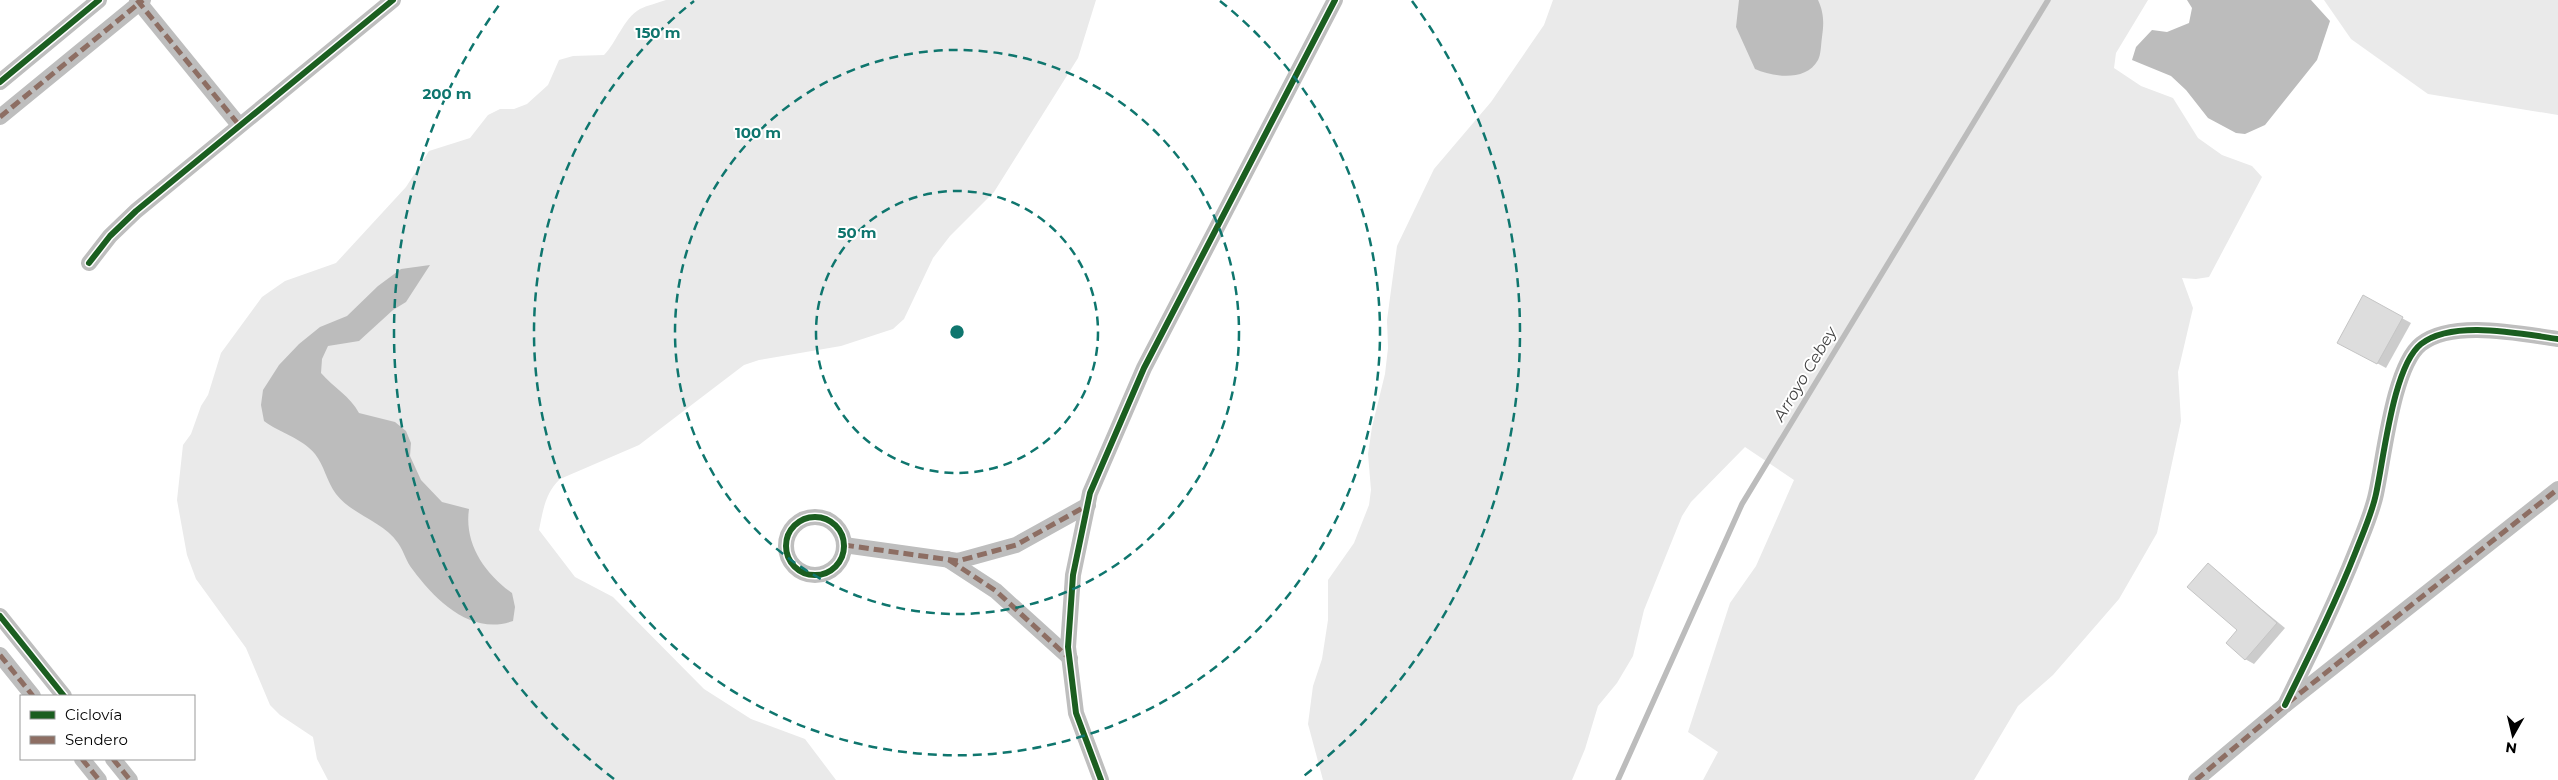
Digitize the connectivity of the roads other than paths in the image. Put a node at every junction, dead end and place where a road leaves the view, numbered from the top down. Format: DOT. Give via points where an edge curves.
graph roads {
  1 [pos="99,0"];
  2 [pos="392,0"];
  3 [pos="1335,0"];
  4 [pos="140,1"];
  5 [pos="0,82"];
  6 [pos="0,117"];
  7 [pos="239,125"];
  8 [pos="89,263"];
  9 [pos="2558,339"];
  10 [pos="2558,489"];
  11 [pos="1088,505"];
  12 [pos="844,545"];
  13 [pos="947,559"];
  14 [pos="0,616"];
  15 [pos="0,654"];
  16 [pos="1070,658"];
  17 [pos="32,695"];
  18 [pos="63,695"];
  19 [pos="2285,705"];
  20 [pos="83,760"];
  21 [pos="114,760"];
  22 [pos="99,780"];
  23 [pos="130,780"];
  24 [pos="1100,780"];
  25 [pos="2196,780"];
  1 -- 5 [label="street"];
  2 -- 7 [label="street"];
  3 -- 11 [label="street" via="1144,368 1090,493"];
  4 -- 6 [label="street"];
  4 -- 7 [label="street"];
  7 -- 8 [label="street" via="136,211 110,236"];
  9 -- 19 [label="street" via="2490,329 2441,334 2421,344 2409,359 2398,387 2376,497 2341,589"];
  10 -- 19 [label="street"];
  11 -- 13 [label="street" via="1016,545 958,561"];
  11 -- 16 [label="street" via="1073,575"];
  12 -- 13 [label="street"];
  13 -- 16 [label="street" via="996,591"];
  14 -- 18 [label="street"];
  15 -- 17 [label="street"];
  16 -- 24 [label="street" via="1076,713"];
  19 -- 25 [label="street"];
  20 -- 22 [label="street"];
  21 -- 23 [label="street"];
}
